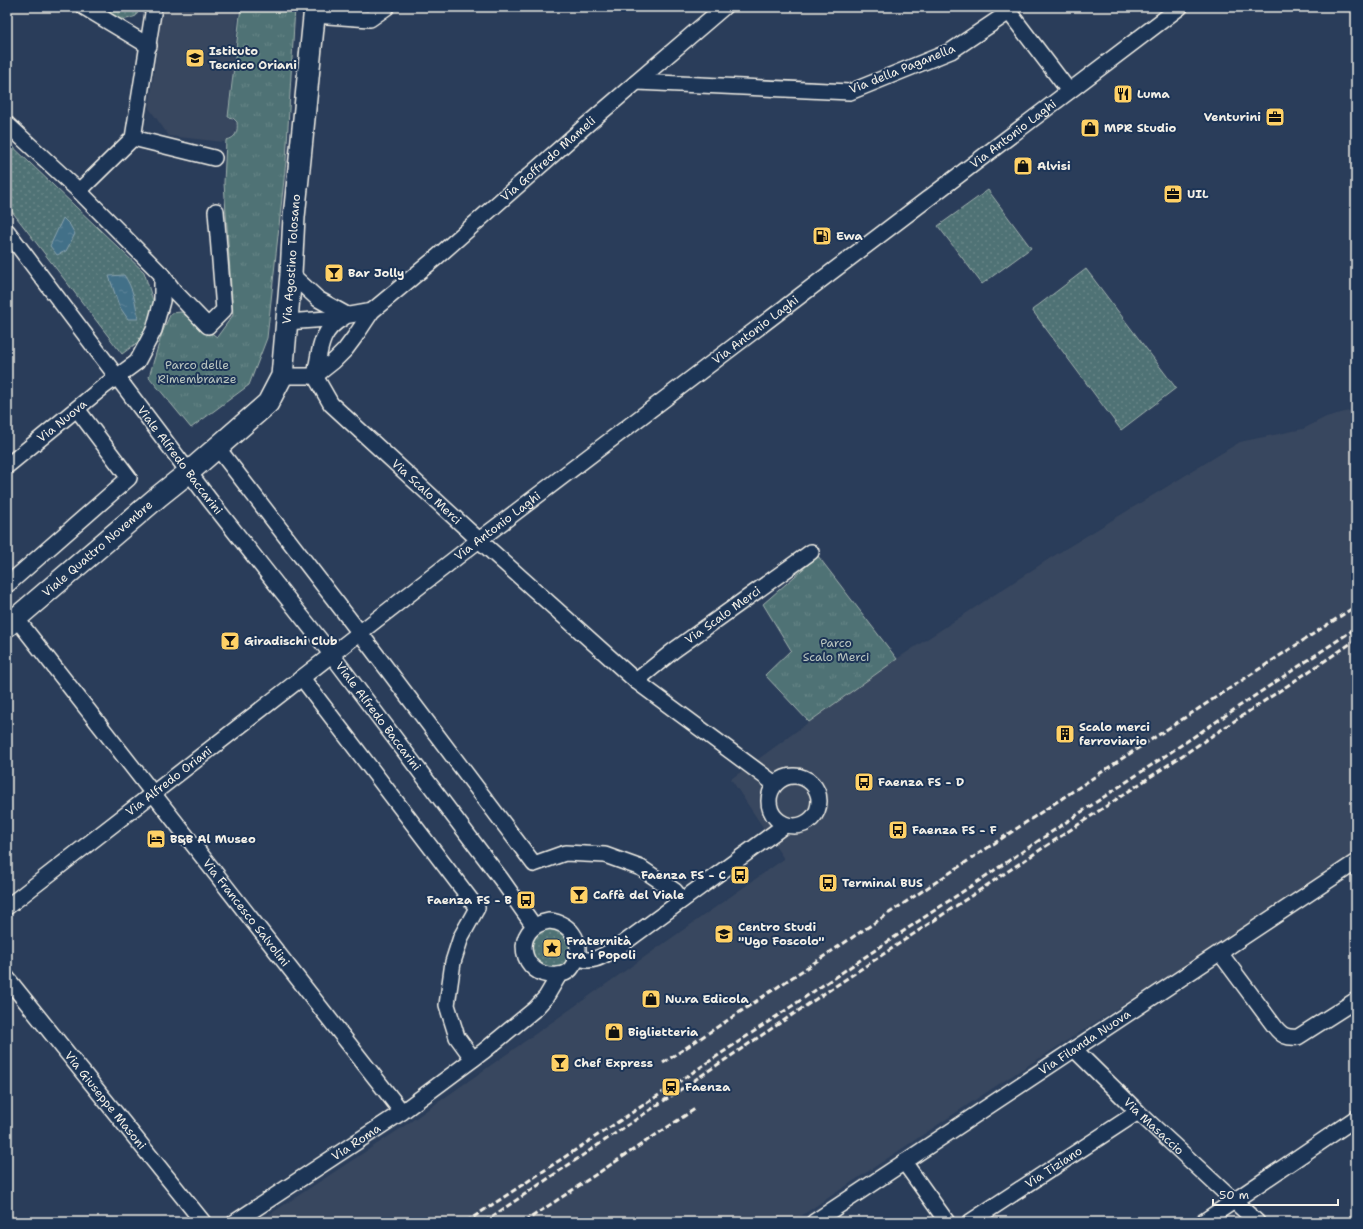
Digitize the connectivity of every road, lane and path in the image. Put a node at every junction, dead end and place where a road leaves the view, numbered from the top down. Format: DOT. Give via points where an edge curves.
graph roads {
  1 [pos="84,7"];
  2 [pos="154,7"];
  3 [pos="387,7"];
  4 [pos="724,7"];
  5 [pos="1180,7"];
  6 [pos="315,11"];
  7 [pos="149,46"];
  8 [pos="637,82"];
  9 [pos="1069,91"];
  10 [pos="7,124"];
  11 [pos="133,138"];
  12 [pos="214,158"];
  13 [pos="80,192"];
  14 [pos="216,211"];
  15 [pos="7,230"];
  16 [pos="292,274"];
  17 [pos="162,275"];
  18 [pos="372,311"];
  19 [pos="347,315"];
  20 [pos="287,322"];
  21 [pos="282,376"];
  22 [pos="315,376"];
  23 [pos="117,377"];
  24 [pos="76,409"];
  25 [pos="217,448"];
  26 [pos="7,466"];
  27 [pos="188,472"];
  28 [pos="479,540"];
  29 [pos="811,552"];
  30 [pos="7,585"];
  31 [pos="11,622"];
  32 [pos="360,633"];
  33 [pos="332,655"];
  34 [pos="302,678"];
  35 [pos="636,681"];
  36 [pos="775,784"];
  37 [pos="153,794"];
  38 [pos="785,825"];
  39 [pos="1356,862"];
  40 [pos="682,900"];
  41 [pos="7,907"];
  42 [pos="535,927"];
  43 [pos="1220,953"];
  44 [pos="577,957"];
  45 [pos="559,975"];
  46 [pos="7,978"];
  47 [pos="1356,1000"];
  48 [pos="1074,1049"];
  49 [pos="473,1059"];
  50 [pos="402,1112"];
  51 [pos="1138,1112"];
  52 [pos="1356,1118"];
  53 [pos="904,1162"];
  54 [pos="1234,1201"];
  55 [pos="203,1222"];
  56 [pos="235,1222"];
  57 [pos="814,1222"];
  58 [pos="947,1222"];
  59 [pos="970,1222"];
  60 [pos="1203,1222"];
  61 [pos="1258,1222"];
  1 -- 7 [label="street"];
  2 -- 7 [label="street"];
  3 -- 6 [label="street" via="370,19"];
  4 -- 8 [label="street, Via Goffredo Mameli"];
  5 -- 9 [label="street, Via Antonio Laghi"];
  6 -- 16 [label="main road, Via Agostino Tolosano" via="299,166"];
  7 -- 11 [label="street"];
  8 -- 9 [label="street, Via della Paganella" via="850,92 951,51 1008,12"];
  8 -- 18 [label="street, Via Goffredo Mameli"];
  9 -- 28 [label="street, Via Antonio Laghi"];
  10 -- 13 [label="street"];
  11 -- 12 [label="street"];
  11 -- 13 [label="street"];
  13 -- 17 [label="street"];
  14 -- 17 [label="street" via="224,310 208,326"];
  15 -- 23 [label="street, Viale Alfredo Baccarini"];
  16 -- 19 [label="street" via="318,298"];
  16 -- 20 [label="main road, Via Agostino Tolosano"];
  17 -- 23 [label="street" via="162,302 154,330 136,362"];
  18 -- 19 [label="street"];
  18 -- 22 [label="street, Via Goffredo Mameli" via="345,350"];
  19 -- 20 [label="street"];
  19 -- 22 [label="street" via="333,323 327,331"];
  20 -- 21 [label="main road, Via Agostino Tolosano"];
  21 -- 22 [label="street"];
  21 -- 25 [label="main road, Via Agostino Tolosano" via="268,403"];
  22 -- 28 [label="street, Via Scalo Merci" via="331,404"];
  23 -- 24 [label="street, Via Nuova"];
  23 -- 27 [label="street, Viale Alfredo Baccarini"];
  24 -- 26 [label="street, Via Nuova"];
  24 -- 30 [label="street" via="129,478"];
  25 -- 27 [label="main road, Via Agostino Tolosano"];
  25 -- 32 [label="street"];
  27 -- 31 [label="main road, Viale Quattro Novembre"];
  27 -- 33 [label="street, Viale Alfredo Baccarini"];
  28 -- 32 [label="street, Via Antonio Laghi"];
  28 -- 35 [label="street, Via Scalo Merci"];
  29 -- 35 [label="street, Via Scalo Merci" via="673,650"];
  31 -- 37 [label="street, Via Francesco Salvolini"];
  32 -- 33 [label="street, Via Antonio Laghi"];
  32 -- 40 [label="street" via="534,864 565,853 605,855 641,868 675,891"];
  33 -- 34 [label="street, Via Alfredo Oriani"];
  33 -- 42 [label="street, Viale Alfredo Baccarini"];
  34 -- 37 [label="street, Via Alfredo Oriani"];
  34 -- 49 [label="street" via="477,908 453,962 448,1005 457,1037"];
  35 -- 36 [label="street, Via Scalo Merci"];
  36 -- 38 [label="street" via="768,799 769,807 775,818"];
  36 -- 38 [label="street" via="790,776 798,776 807,779 818,792 818,808 808,822 801,826"];
  37 -- 41 [label="street, Via Alfredo Oriani"];
  37 -- 50 [label="street, Via Francesco Salvolini"];
  38 -- 40 [label="street"];
  39 -- 43 [label="street, Via Filanda Nuova"];
  40 -- 44 [label="street" via="600,958 585,961"];
  42 -- 44 [label="street" via="555,922 569,928 577,942"];
  42 -- 45 [label="street" via="524,945 529,964 542,973"];
  43 -- 47 [label="street" via="1275,1027 1281,1034 1289,1037 1298,1037"];
  43 -- 48 [label="street, Via Filanda Nuova"];
  44 -- 45 [label="street" via="570,970"];
  45 -- 49 [label="street, Via Roma" via="546,997 534,1009"];
  46 -- 55 [label="street, Via Giuseppe Masoni"];
  48 -- 51 [label="street, Via Masaccio"];
  48 -- 53 [label="street, Via Filanda Nuova"];
  49 -- 50 [label="street, Via Roma"];
  50 -- 56 [label="street, Via Roma"];
  51 -- 54 [label="street, Via Masaccio"];
  51 -- 59 [label="street, Via Tiziano"];
  52 -- 54 [label="street"];
  53 -- 57 [label="street, Via Filanda Nuova"];
  53 -- 58 [label="street"];
  54 -- 60 [label="street"];
  54 -- 61 [label="street, Via Masaccio"];
}
